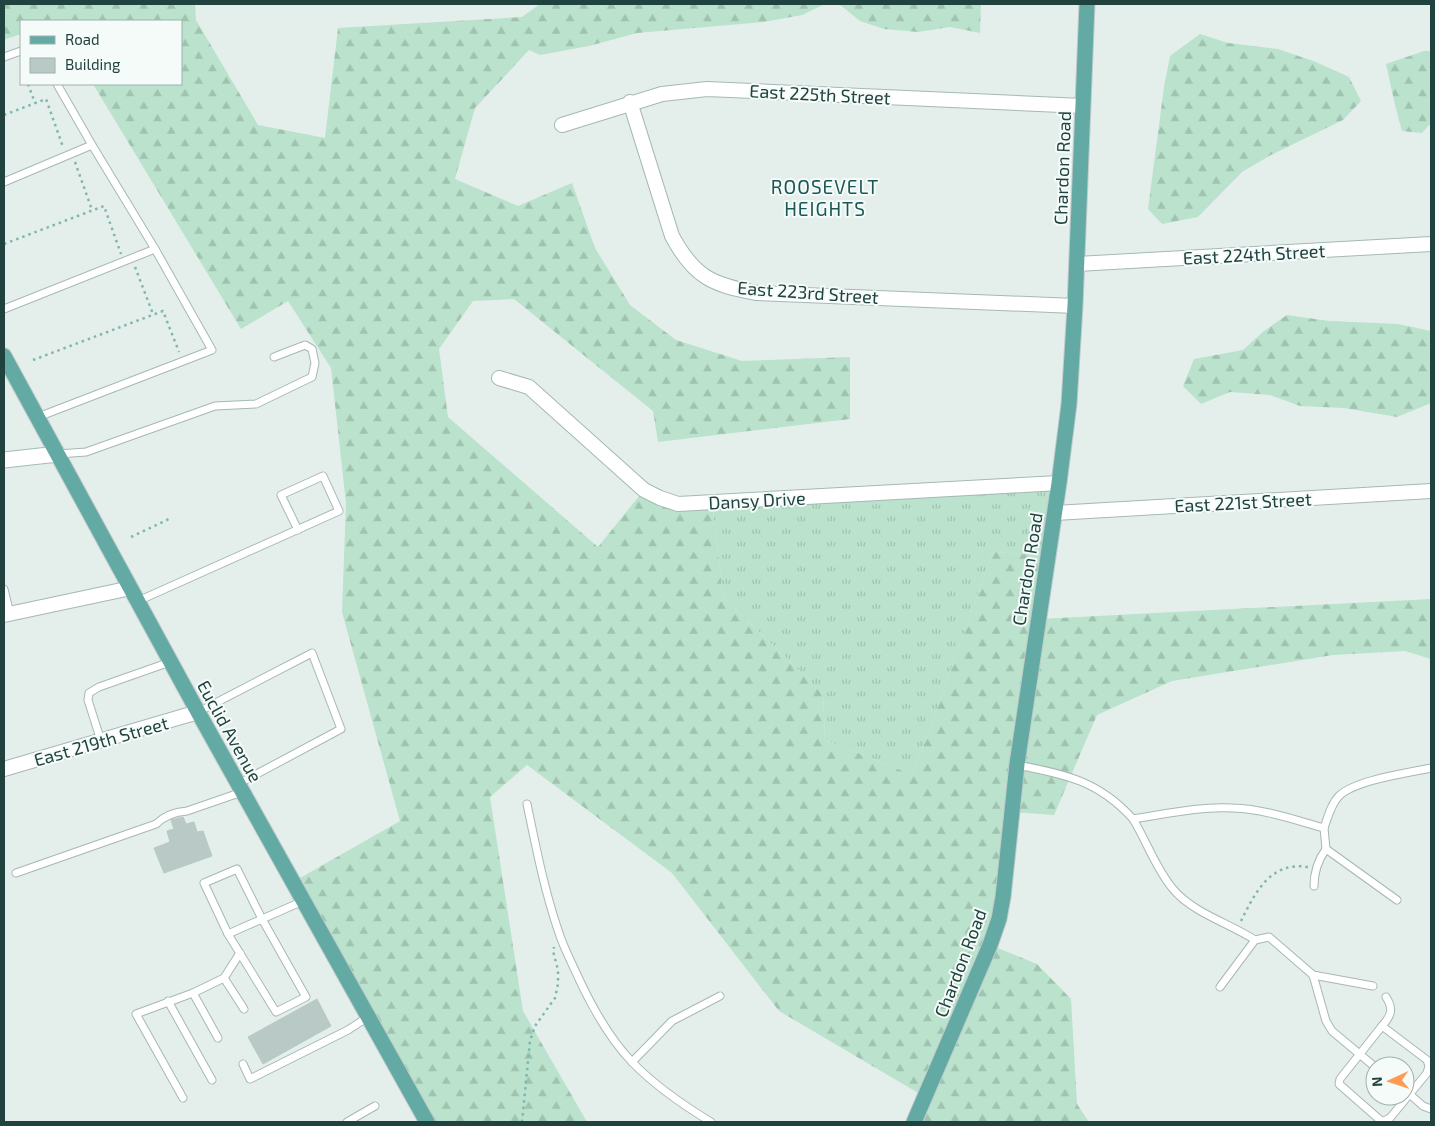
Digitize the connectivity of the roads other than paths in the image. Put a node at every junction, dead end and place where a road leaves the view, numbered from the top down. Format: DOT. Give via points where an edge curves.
graph roads {
  1 [pos="1087,4"];
  2 [pos="20,50"];
  3 [pos="4,57"];
  4 [pos="59,85"];
  5 [pos="630,102"];
  6 [pos="1084,106"];
  7 [pos="562,125"];
  8 [pos="92,145"];
  9 [pos="4,182"];
  10 [pos="1431,244"];
  11 [pos="155,249"];
  12 [pos="1077,264"];
  13 [pos="1076,306"];
  14 [pos="4,310"];
  15 [pos="4,356"];
  16 [pos="274,357"];
  17 [pos="499,378"];
  18 [pos="38,417"];
  19 [pos="58,454"];
  20 [pos="4,460"];
  21 [pos="1059,483"];
  22 [pos="1431,491"];
  23 [pos="1055,513"];
  24 [pos="298,530"];
  25 [pos="131,588"];
  26 [pos="4,589"];
  27 [pos="138,602"];
  28 [pos="7,615"];
  29 [pos="171,662"];
  30 [pos="198,712"];
  31 [pos="101,741"];
  32 [pos="1017,764"];
  33 [pos="1431,768"];
  34 [pos="4,769"];
  35 [pos="241,788"];
  36 [pos="527,804"];
  37 [pos="1133,819"];
  38 [pos="1324,828"];
  39 [pos="1326,849"];
  40 [pos="16,873"];
  41 [pos="1314,886"];
  42 [pos="303,900"];
  43 [pos="1397,900"];
  44 [pos="262,919"];
  45 [pos="228,934"];
  46 [pos="1255,940"];
  47 [pos="240,953"];
  48 [pos="1313,975"];
  49 [pos="224,978"];
  50 [pos="1374,986"];
  51 [pos="1220,987"];
  52 [pos="193,993"];
  53 [pos="720,996"];
  54 [pos="1386,997"];
  55 [pos="168,1001"];
  56 [pos="244,1009"];
  57 [pos="369,1017"];
  58 [pos="1382,1026"];
  59 [pos="218,1038"];
  60 [pos="1359,1054"];
  61 [pos="1365,1059"];
  62 [pos="632,1062"];
  63 [pos="243,1064"];
  64 [pos="212,1080"];
  65 [pos="1415,1084"];
  66 [pos="183,1098"];
  67 [pos="1415,1099"];
  68 [pos="375,1106"];
  69 [pos="1398,1106"];
  70 [pos="1431,1110"];
  71 [pos="347,1122"];
  72 [pos="427,1122"];
  73 [pos="711,1122"];
  74 [pos="914,1122"];
  1 -- 6 [label="main road, Chardon Road"];
  2 -- 3 [label="lane"];
  4 -- 8 [label="lane"];
  5 -- 6 [label="street, East 225th Street" via="662,94 707,89"];
  5 -- 7 [label="street, East 225th Street"];
  5 -- 13 [label="street, East 223rd Street" via="672,236 695,269 714,281 757,293"];
  6 -- 12 [label="main road, Chardon Road"];
  8 -- 9 [label="lane"];
  8 -- 11 [label="lane"];
  10 -- 12 [label="street, East 224th Street"];
  11 -- 14 [label="lane"];
  11 -- 18 [label="lane" via="212,350"];
  12 -- 13 [label="main road, Chardon Road"];
  13 -- 21 [label="main road, Chardon Road"];
  15 -- 18 [label="main road, Euclid Avenue"];
  16 -- 19 [label="lane" via="305,345 312,349 315,362 312,377 256,404 215,406 86,452"];
  17 -- 21 [label="street, Dansy Drive" via="529,387 644,490 678,504"];
  18 -- 19 [label="main road, Euclid Avenue"];
  19 -- 20 [label="street"];
  19 -- 25 [label="main road, Euclid Avenue"];
  21 -- 23 [label="main road, Chardon Road"];
  22 -- 23 [label="street, East 221st Street"];
  23 -- 32 [label="main road, Chardon Road"];
  24 -- 24 [label="lane" via="339,511 323,476 281,495"];
  24 -- 27 [label="lane"];
  25 -- 27 [label="main road, Euclid Avenue"];
  25 -- 28 [label="street"];
  26 -- 28 [label="lane"];
  27 -- 29 [label="main road, Euclid Avenue"];
  29 -- 30 [label="main road, Euclid Avenue"];
  29 -- 31 [label="lane" via="100,687 89,694"];
  30 -- 31 [label="street, East 219th Street"];
  30 -- 35 [label="main road, Euclid Avenue"];
  30 -- 35 [label="lane" via="312,653 340,729"];
  31 -- 34 [label="street, East 219th Street"];
  32 -- 37 [label="lane" via="1062,774 1090,785"];
  32 -- 74 [label="main road, Chardon Road" via="999,918"];
  33 -- 38 [label="lane" via="1359,784 1346,790 1337,797"];
  35 -- 40 [label="lane" via="187,811 161,818 156,824"];
  35 -- 42 [label="main road, Euclid Avenue"];
  36 -- 62 [label="lane" via="542,880 558,932 605,1029"];
  37 -- 38 [label="lane" via="1207,807 1235,808"];
  37 -- 46 [label="lane" via="1174,891 1207,914"];
  38 -- 39 [label="lane"];
  39 -- 41 [label="lane" via="1316,868"];
  39 -- 43 [label="lane"];
  42 -- 44 [label="lane"];
  42 -- 57 [label="main road, Euclid Avenue"];
  44 -- 45 [label="lane"];
  44 -- 45 [label="lane" via="237,869 204,883"];
  44 -- 47 [label="lane" via="306,997 276,1012"];
  45 -- 47 [label="lane"];
  46 -- 48 [label="lane" via="1269,937"];
  46 -- 51 [label="lane"];
  47 -- 49 [label="lane"];
  48 -- 50 [label="lane"];
  48 -- 60 [label="lane" via="1326,1021 1332,1031"];
  49 -- 52 [label="lane"];
  49 -- 56 [label="lane"];
  52 -- 55 [label="lane"];
  52 -- 59 [label="lane"];
  53 -- 62 [label="lane" via="672,1021"];
  54 -- 58 [label="lane" via="1392,1011"];
  55 -- 64 [label="lane"];
  55 -- 66 [label="lane" via="136,1014"];
  57 -- 63 [label="lane" via="250,1078"];
  57 -- 72 [label="main road, Euclid Avenue"];
  58 -- 60 [label="lane"];
  58 -- 65 [label="lane" via="1427,1060 1426,1073"];
  60 -- 61 [label="lane"];
  60 -- 69 [label="lane" via="1340,1079 1341,1087 1380,1120 1390,1118"];
  62 -- 73 [label="lane" via="692,1111"];
  67 -- 70 [label="lane"];
  68 -- 71 [label="lane"];
}
